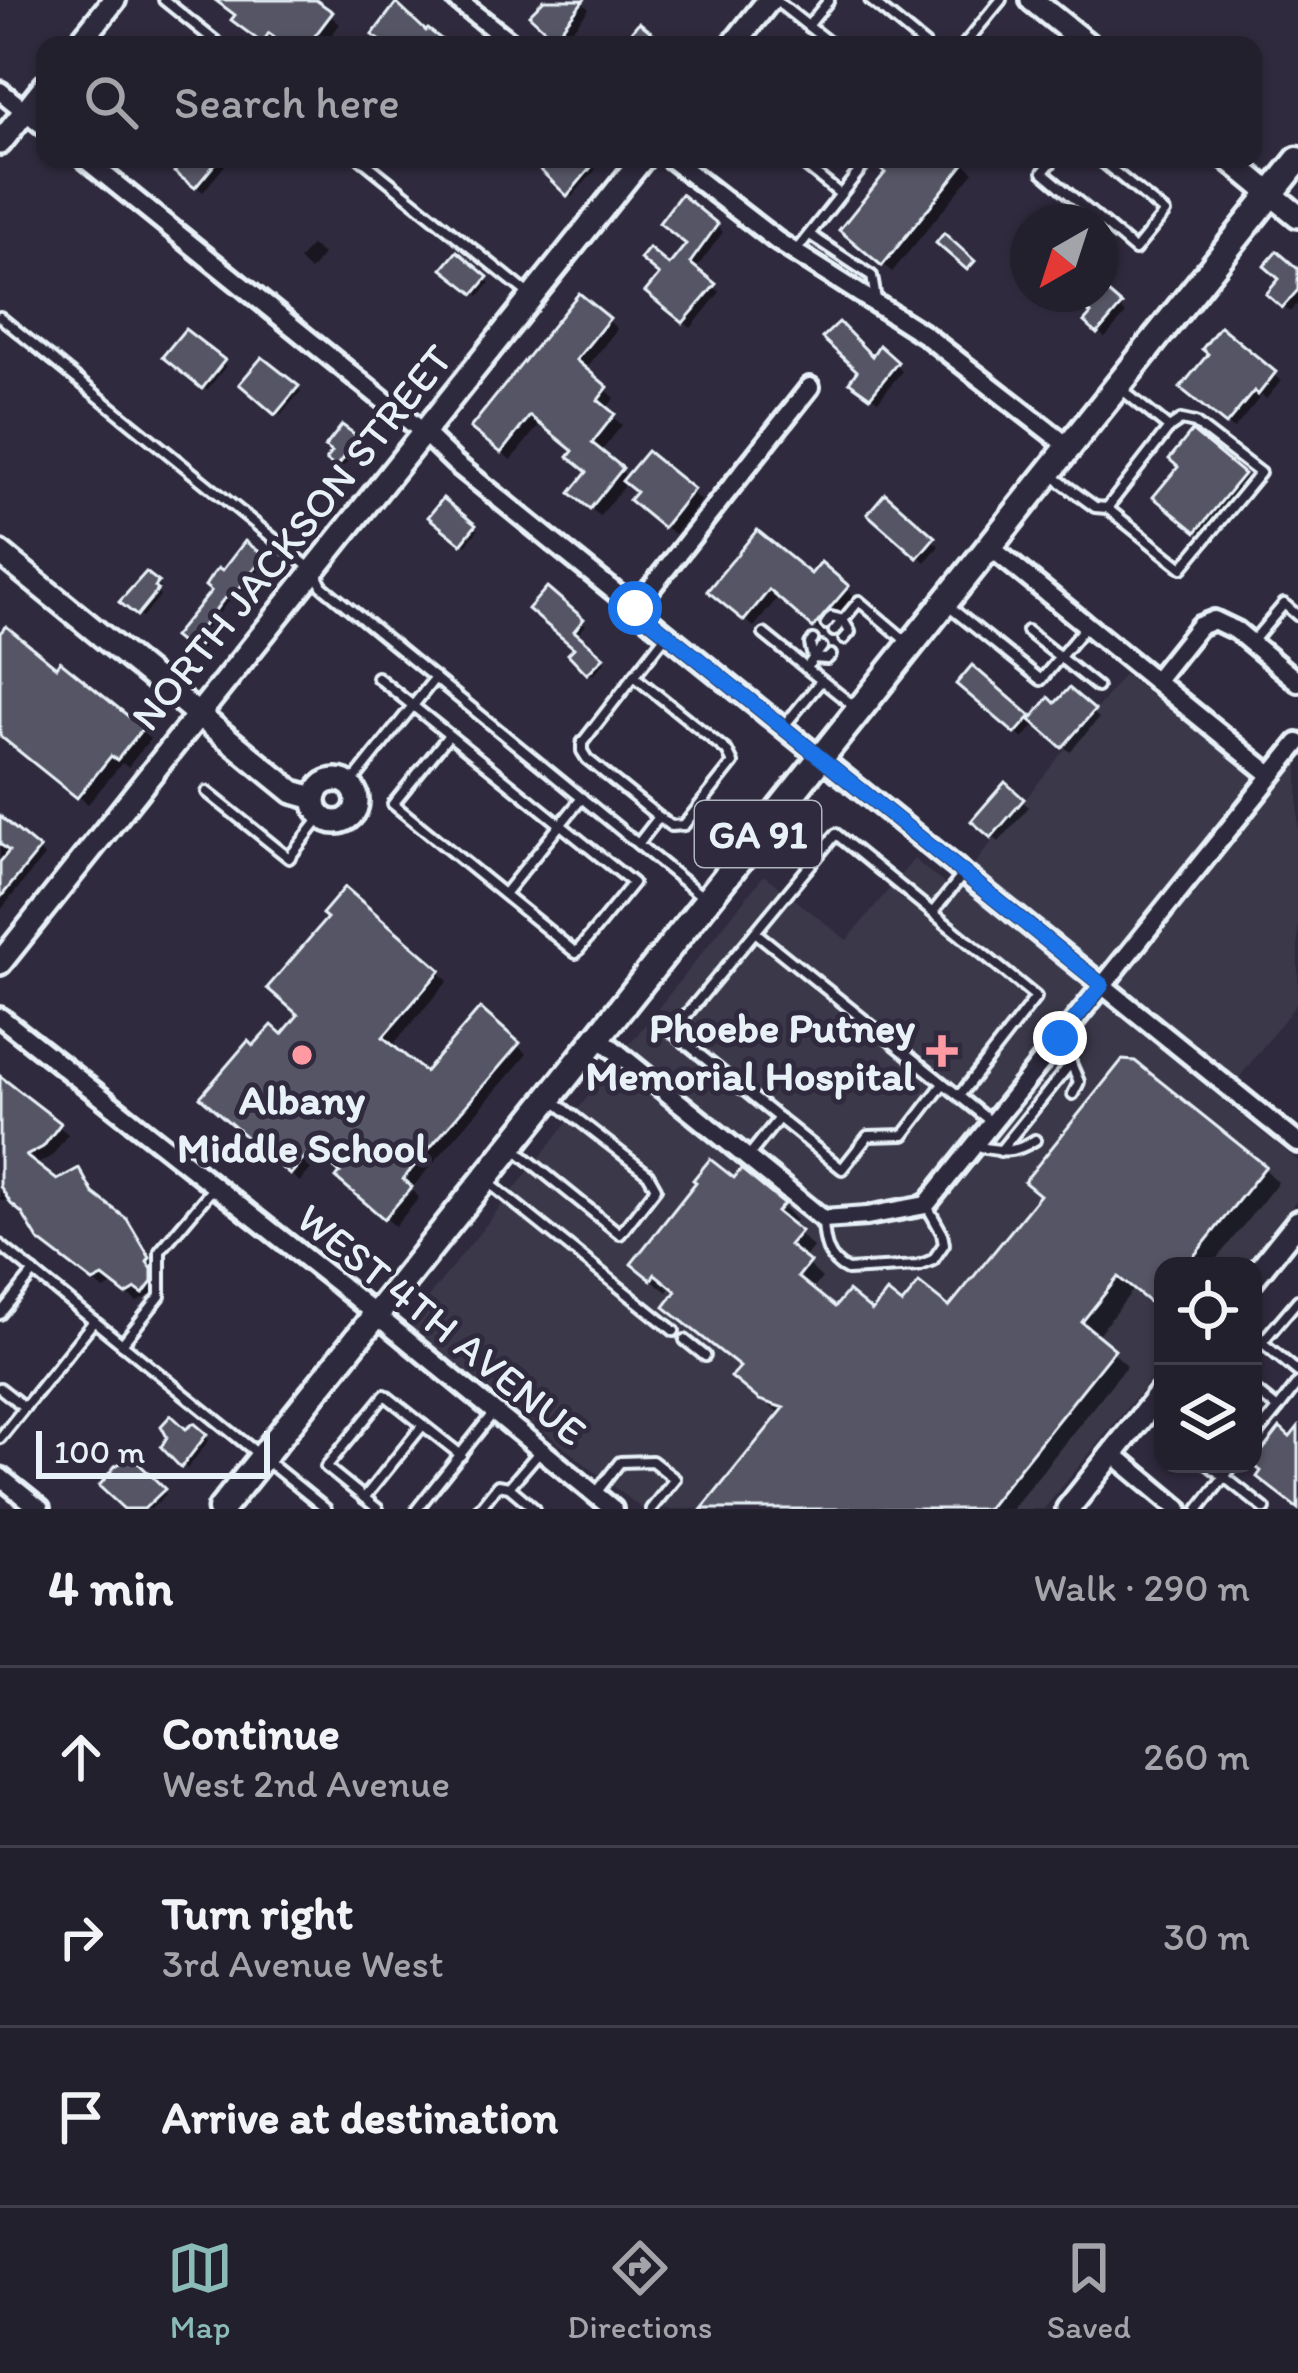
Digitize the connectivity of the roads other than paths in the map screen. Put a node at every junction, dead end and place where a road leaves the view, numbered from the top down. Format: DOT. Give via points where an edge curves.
graph roads {
  1 [pos="114,0"];
  2 [pos="164,0"];
  3 [pos="457,0"];
  4 [pos="772,0"];
  5 [pos="829,0"];
  6 [pos="870,0"];
  7 [pos="1000,0"];
  8 [pos="1032,0"];
  9 [pos="808,26"];
  10 [pos="85,36"];
  11 [pos="209,36"];
  12 [pos="503,36"];
  13 [pos="741,36"];
  14 [pos="821,36"];
  15 [pos="914,36"];
  16 [pos="971,36"];
  17 [pos="1077,36"];
  18 [pos="0,92"];
  19 [pos="36,97"];
  20 [pos="25,111"];
  21 [pos="36,120"];
  22 [pos="0,143"];
  23 [pos="1298,160"];
  24 [pos="96,168"];
  25 [pos="372,168"];
  26 [pos="635,168"];
  27 [pos="683,168"];
  28 [pos="808,168"];
  29 [pos="862,168"];
  30 [pos="1046,168"];
  31 [pos="1110,168"];
  32 [pos="1240,168"];
  33 [pos="840,194"];
  34 [pos="1271,194"];
  35 [pos="1298,216"];
  36 [pos="810,235"];
  37 [pos="796,252"];
  38 [pos="532,297"];
  39 [pos="876,302"];
  40 [pos="0,317"];
  41 [pos="810,386"];
  42 [pos="1118,386"];
  43 [pos="1169,428"];
  44 [pos="423,433"];
  45 [pos="1069,447"];
  46 [pos="1049,473"];
  47 [pos="1107,508"];
  48 [pos="989,547"];
  49 [pos="0,553"];
  50 [pos="314,572"];
  51 [pos="946,604"];
  52 [pos="635,608"];
  53 [pos="1298,616"];
  54 [pos="842,620"];
  55 [pos="1087,625"];
  56 [pos="830,628"];
  57 [pos="1027,631"];
  58 [pos="667,633"];
  59 [pos="764,634"];
  60 [pos="844,639"];
  61 [pos="813,640"];
  62 [pos="1251,643"];
  63 [pos="911,645"];
  64 [pos="822,647"];
  65 [pos="831,655"];
  66 [pos="813,658"];
  67 [pos="1060,658"];
  68 [pos="806,668"];
  69 [pos="634,676"];
  70 [pos="377,677"];
  71 [pos="435,678"];
  72 [pos="821,681"];
  73 [pos="1155,681"];
  74 [pos="1298,682"];
  75 [pos="1097,687"];
  76 [pos="413,706"];
  77 [pos="858,710"];
  78 [pos="199,714"];
  79 [pos="783,728"];
  80 [pos="449,735"];
  81 [pos="1298,743"];
  82 [pos="821,757"];
  83 [pos="1271,775"];
  84 [pos="350,785"];
  85 [pos="207,793"];
  86 [pos="581,798"];
  87 [pos="318,807"];
  88 [pos="659,817"];
  89 [pos="560,824"];
  90 [pos="638,844"];
  91 [pos="964,874"];
  92 [pos="504,894"];
  93 [pos="706,899"];
  94 [pos="933,912"];
  95 [pos="755,932"];
  96 [pos="0,963"];
  97 [pos="1102,985"];
  98 [pos="0,1017"];
  99 [pos="597,1036"];
  100 [pos="1060,1038"];
  101 [pos="1071,1063"];
  102 [pos="944,1084"];
  103 [pos="1073,1094"];
  104 [pos="548,1096"];
  105 [pos="958,1096"];
  106 [pos="779,1118"];
  107 [pos="992,1123"];
  108 [pos="1035,1140"];
  109 [pos="1298,1143"];
  110 [pos="510,1146"];
  111 [pos="974,1146"];
  112 [pos="1000,1150"];
  113 [pos="746,1158"];
  114 [pos="484,1179"];
  115 [pos="214,1187"];
  116 [pos="926,1205"];
  117 [pos="824,1220"];
  118 [pos="1298,1222"];
  119 [pos="0,1245"];
  120 [pos="1262,1267"];
  121 [pos="34,1272"];
  122 [pos="1298,1300"];
  123 [pos="0,1314"];
  124 [pos="376,1315"];
  125 [pos="94,1321"];
  126 [pos="674,1331"];
  127 [pos="1262,1334"];
  128 [pos="685,1340"];
  129 [pos="1262,1343"];
  130 [pos="122,1344"];
  131 [pos="705,1356"];
  132 [pos="1298,1372"];
  133 [pos="1298,1383"];
  134 [pos="0,1388"];
  135 [pos="1262,1396"];
  136 [pos="1154,1401"];
  137 [pos="24,1407"];
  138 [pos="1278,1409"];
  139 [pos="494,1412"];
  140 [pos="423,1425"];
  141 [pos="1262,1429"];
  142 [pos="0,1438"];
  143 [pos="541,1450"];
  144 [pos="1112,1453"];
  145 [pos="460,1455"];
  146 [pos="262,1457"];
  147 [pos="1219,1473"];
  148 [pos="1227,1473"];
  149 [pos="0,1477"];
  150 [pos="1224,1477"];
  151 [pos="509,1487"];
  152 [pos="595,1494"];
  153 [pos="364,1498"];
  154 [pos="40,1509"];
  155 [pos="221,1509"];
  156 [pos="326,1509"];
  157 [pos="378,1509"];
  158 [pos="417,1509"];
  159 [pos="479,1509"];
  160 [pos="535,1509"];
  161 [pos="613,1509"];
  162 [pos="651,1509"];
  163 [pos="1068,1509"];
  164 [pos="1179,1509"];
  165 [pos="1199,1509"];
  166 [pos="1264,1509"];
  1 -- 10 [label="street"];
  2 -- 11 [label="lane"];
  3 -- 12 [label="street"];
  4 -- 9 [label="lane"];
  4 -- 13 [label="street"];
  5 -- 9 [label="lane"];
  6 -- 15 [label="lane"];
  7 -- 16 [label="lane"];
  8 -- 17 [label="street"];
  9 -- 14 [label="lane"];
  18 -- 20 [label="street"];
  19 -- 20 [label="street"];
  20 -- 21 [label="street"];
  20 -- 22 [label="street"];
  23 -- 34 [label="main road, GA 91"];
  24 -- 44 [label="street"];
  25 -- 38 [label="lane"];
  26 -- 38 [label="street, NORTH JACKSON STREET"];
  27 -- 37 [label="street"];
  28 -- 33 [label="lane"];
  29 -- 33 [label="lane"];
  30 -- 31 [label="lane" via="1135,250 1166,213"];
  32 -- 34 [label="street"];
  33 -- 36 [label="lane"];
  34 -- 35 [label="street"];
  34 -- 42 [label="main road, GA 91"];
  36 -- 37 [label="lane"];
  36 -- 39 [label="lane" via="872,276"];
  37 -- 39 [label="street"];
  38 -- 44 [label="street, NORTH JACKSON STREET"];
  39 -- 45 [label="street"];
  40 -- 50 [label="lane"];
  41 -- 52 [label="street"];
  42 -- 43 [label="lane"];
  42 -- 45 [label="main road, GA 91"];
  43 -- 47 [label="lane"];
  43 -- 47 [label="lane" via="1195,423 1260,472 1182,568"];
  44 -- 50 [label="street, NORTH JACKSON STREET"];
  44 -- 52 [label="street"];
  45 -- 46 [label="main road, GA 91"];
  46 -- 47 [label="lane"];
  46 -- 48 [label="main road, GA 91"];
  48 -- 51 [label="main road, GA 91"];
  48 -- 55 [label="street"];
  49 -- 78 [label="street"];
  50 -- 71 [label="lane"];
  50 -- 78 [label="street, NORTH JACKSON STREET"];
  51 -- 63 [label="main road, GA 91"];
  51 -- 67 [label="lane" via="1041,680"];
  52 -- 58 [label="street"];
  53 -- 62 [label="lane" via="1284,604"];
  54 -- 56 [label="lane"];
  54 -- 60 [label="lane" via="850,632"];
  54 -- 63 [label="lane" via="859,601"];
  55 -- 67 [label="lane"];
  55 -- 73 [label="street"];
  57 -- 67 [label="lane"];
  58 -- 69 [label="lane"];
  58 -- 79 [label="street"];
  59 -- 68 [label="lane"];
  61 -- 66 [label="lane"];
  62 -- 73 [label="street" via="1214,620 1199,626"];
  62 -- 74 [label="street"];
  63 -- 77 [label="main road, GA 91"];
  64 -- 66 [label="lane"];
  65 -- 66 [label="lane"];
  66 -- 68 [label="lane"];
  67 -- 75 [label="lane"];
  68 -- 72 [label="lane"];
  69 -- 88 [label="lane" via="582,751"];
  69 -- 88 [label="lane" via="733,763 684,825"];
  70 -- 76 [label="lane"];
  71 -- 76 [label="lane"];
  71 -- 86 [label="lane"];
  72 -- 77 [label="lane"];
  72 -- 79 [label="lane"];
  73 -- 83 [label="street"];
  76 -- 80 [label="lane"];
  76 -- 84 [label="lane"];
  77 -- 82 [label="main road, GA 91"];
  78 -- 87 [label="street"];
  78 -- 96 [label="street, NORTH JACKSON STREET"];
  79 -- 82 [label="street"];
  80 -- 89 [label="lane"];
  80 -- 92 [label="lane" via="393,804"];
  81 -- 83 [label="street"];
  82 -- 91 [label="street"];
  82 -- 93 [label="main road, GA 91"];
  83 -- 97 [label="street"];
  84 -- 87 [label="street" via="338,779 320,786"];
  84 -- 87 [label="street" via="357,798 349,818 335,822"];
  85 -- 87 [label="lane" via="289,858"];
  86 -- 89 [label="lane"];
  86 -- 90 [label="lane"];
  88 -- 90 [label="lane"];
  89 -- 92 [label="lane"];
  89 -- 92 [label="lane" via="633,883 576,953"];
  90 -- 93 [label="lane"];
  91 -- 94 [label="lane"];
  91 -- 97 [label="street"];
  93 -- 99 [label="main road, GA 91"];
  94 -- 95 [label="lane" via="836,834"];
  94 -- 105 [label="lane" via="1036,997"];
  95 -- 102 [label="lane"];
  95 -- 106 [label="lane" via="672,1032"];
  97 -- 100 [label="street"];
  97 -- 109 [label="street"];
  98 -- 115 [label="street, WEST 4TH AVENUE"];
  99 -- 104 [label="main road, GA 91"];
  99 -- 113 [label="street"];
  100 -- 101 [label="lane"];
  100 -- 107 [label="street"];
  101 -- 103 [label="lane"];
  101 -- 112 [label="lane"];
  102 -- 105 [label="lane"];
  102 -- 106 [label="lane" via="904,1135 868,1136 842,1169"];
  104 -- 110 [label="main road, GA 91"];
  104 -- 110 [label="lane" via="656,1188 620,1234"];
  105 -- 107 [label="lane"];
  106 -- 113 [label="lane"];
  107 -- 111 [label="street"];
  108 -- 112 [label="lane"];
  110 -- 114 [label="main road, GA 91"];
  111 -- 112 [label="lane"];
  111 -- 116 [label="street"];
  113 -- 117 [label="street"];
  114 -- 124 [label="main road, GA 91"];
  114 -- 126 [label="lane"];
  115 -- 124 [label="street, WEST 4TH AVENUE"];
  115 -- 130 [label="lane" via="160,1251 160,1296"];
  116 -- 117 [label="street"];
  116 -- 117 [label="lane" via="944,1244 918,1266 838,1266"];
  118 -- 120 [label="street"];
  119 -- 121 [label="lane"];
  121 -- 123 [label="lane"];
  121 -- 125 [label="lane"];
  122 -- 127 [label="lane"];
  124 -- 139 [label="street, WEST 4TH AVENUE"];
  124 -- 146 [label="main road, GA 91"];
  125 -- 130 [label="lane"];
  125 -- 137 [label="lane"];
  128 -- 131 [label="lane"];
  129 -- 132 [label="lane"];
  130 -- 146 [label="lane"];
  133 -- 138 [label="lane"];
  134 -- 137 [label="lane"];
  135 -- 138 [label="lane"];
  136 -- 144 [label="street"];
  137 -- 142 [label="lane"];
  138 -- 141 [label="lane"];
  139 -- 143 [label="street, WEST 4TH AVENUE"];
  139 -- 145 [label="lane"];
  140 -- 145 [label="lane"];
  140 -- 153 [label="lane"];
  140 -- 153 [label="lane" via="385,1395 326,1467"];
  143 -- 151 [label="lane"];
  143 -- 152 [label="street, WEST 4TH AVENUE"];
  144 -- 163 [label="street"];
  144 -- 164 [label="street"];
  145 -- 158 [label="lane"];
  146 -- 155 [label="main road, GA 91"];
  146 -- 156 [label="lane"];
  147 -- 150 [label="lane"];
  148 -- 150 [label="lane"];
  149 -- 154 [label="street"];
  150 -- 165 [label="lane"];
  150 -- 166 [label="lane"];
  151 -- 159 [label="lane" via="498,1485"];
  151 -- 160 [label="lane"];
  152 -- 161 [label="street, WEST 4TH AVENUE"];
  152 -- 162 [label="lane" via="620,1462 652,1462 675,1479"];
  153 -- 157 [label="lane"];
}
